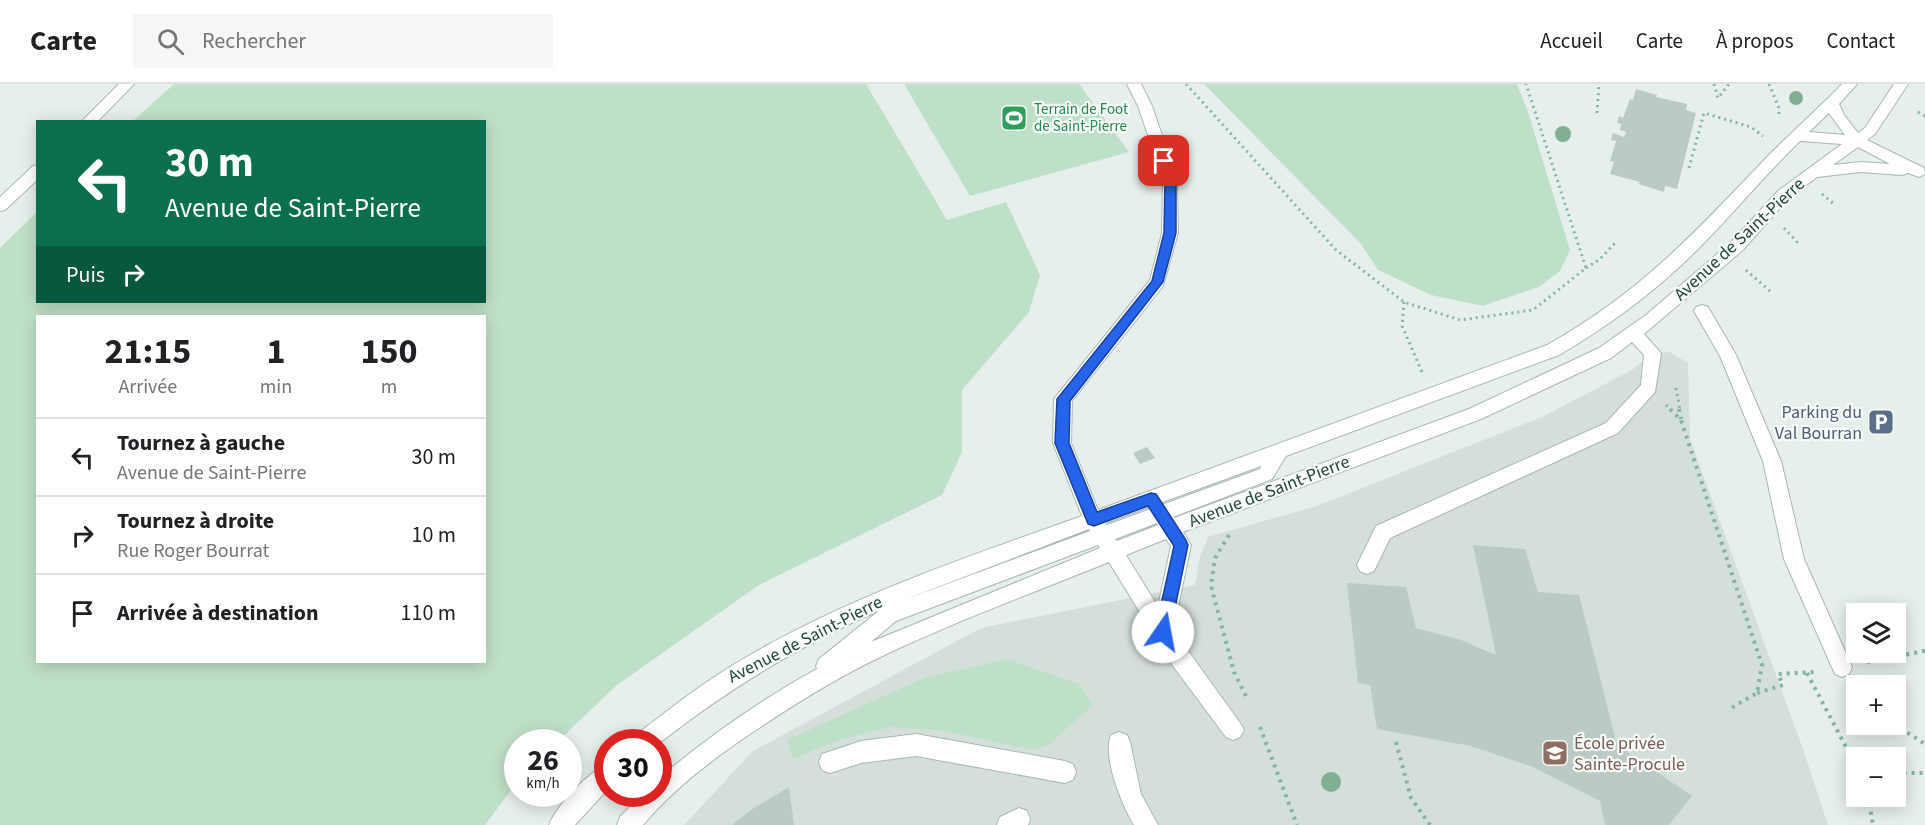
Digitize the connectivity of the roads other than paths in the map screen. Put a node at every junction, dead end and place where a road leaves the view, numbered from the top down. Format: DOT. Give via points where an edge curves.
graph roads {
  1 [pos="127,84"];
  2 [pos="1134,84"];
  3 [pos="1850,84"];
  4 [pos="1900,84"];
  5 [pos="1832,104"];
  6 [pos="90,120"];
  7 [pos="1847,129"];
  8 [pos="1802,130"];
  9 [pos="1870,131"];
  10 [pos="1857,141"];
  11 [pos="36,172"];
  12 [pos="1922,174"];
  13 [pos="1805,177"];
  14 [pos="0,206"];
  15 [pos="1702,311"];
  16 [pos="1633,333"];
  17 [pos="1161,513"];
  18 [pos="1098,527"];
  19 [pos="1114,552"];
  20 [pos="1367,565"];
  21 [pos="1163,632"];
  22 [pos="1842,667"];
  23 [pos="792,694"];
  24 [pos="661,729"];
  25 [pos="1233,730"];
  26 [pos="1119,742"];
  27 [pos="830,762"];
  28 [pos="1065,772"];
  29 [pos="594,786"];
  30 [pos="560,825"];
  31 [pos="628,825"];
  32 [pos="1147,825"];
  1 -- 6 [label="street"];
  2 -- 18 [label="street" via="1170,179 1170,233 1157,282 1063,399 1062,443"];
  3 -- 5 [label="street, Avenue de Saint-Pierre"];
  4 -- 9 [label="street, Avenue de Saint-Pierre"];
  5 -- 7 [label="street"];
  5 -- 8 [label="street, Avenue de Saint-Pierre"];
  7 -- 8 [label="street"];
  7 -- 9 [label="street"];
  7 -- 10 [label="street"];
  8 -- 10 [label="street"];
  8 -- 17 [label="street, Avenue de Saint-Pierre" via="1668,271 1590,331 1553,350 1280,451 1266,474"];
  9 -- 10 [label="street, Avenue de Saint-Pierre"];
  9 -- 12 [label="street"];
  10 -- 12 [label="street"];
  10 -- 13 [label="street, Avenue de Saint-Pierre"];
  11 -- 14 [label="street"];
  12 -- 13 [label="street" via="1876,166 1843,167"];
  13 -- 16 [label="street, Avenue de Saint-Pierre" via="1783,195 1737,246"];
  15 -- 22 [label="street" via="1728,355 1772,461 1794,559"];
  16 -- 17 [label="street, Avenue de Saint-Pierre" via="1605,353 1475,414"];
  16 -- 20 [label="street" via="1653,353 1649,387 1612,428 1383,532"];
  17 -- 18 [label="street"];
  17 -- 19 [label="street, Avenue de Saint-Pierre"];
  17 -- 21 [label="street" via="1181,545"];
  18 -- 19 [label="street"];
  18 -- 23 [label="street" via="889,615"];
  18 -- 24 [label="street, Avenue de Saint-Pierre" via="900,591 786,645 721,682"];
  19 -- 21 [label="street"];
  19 -- 23 [label="street, Avenue de Saint-Pierre" via="859,657"];
  21 -- 25 [label="street"];
  23 -- 31 [label="street, Avenue de Saint-Pierre" via="711,748 645,805"];
  26 -- 32 [label="street" via="1124,776"];
  27 -- 28 [label="street" via="861,752 916,745"];
  29 -- 30 [label="street"];
}
